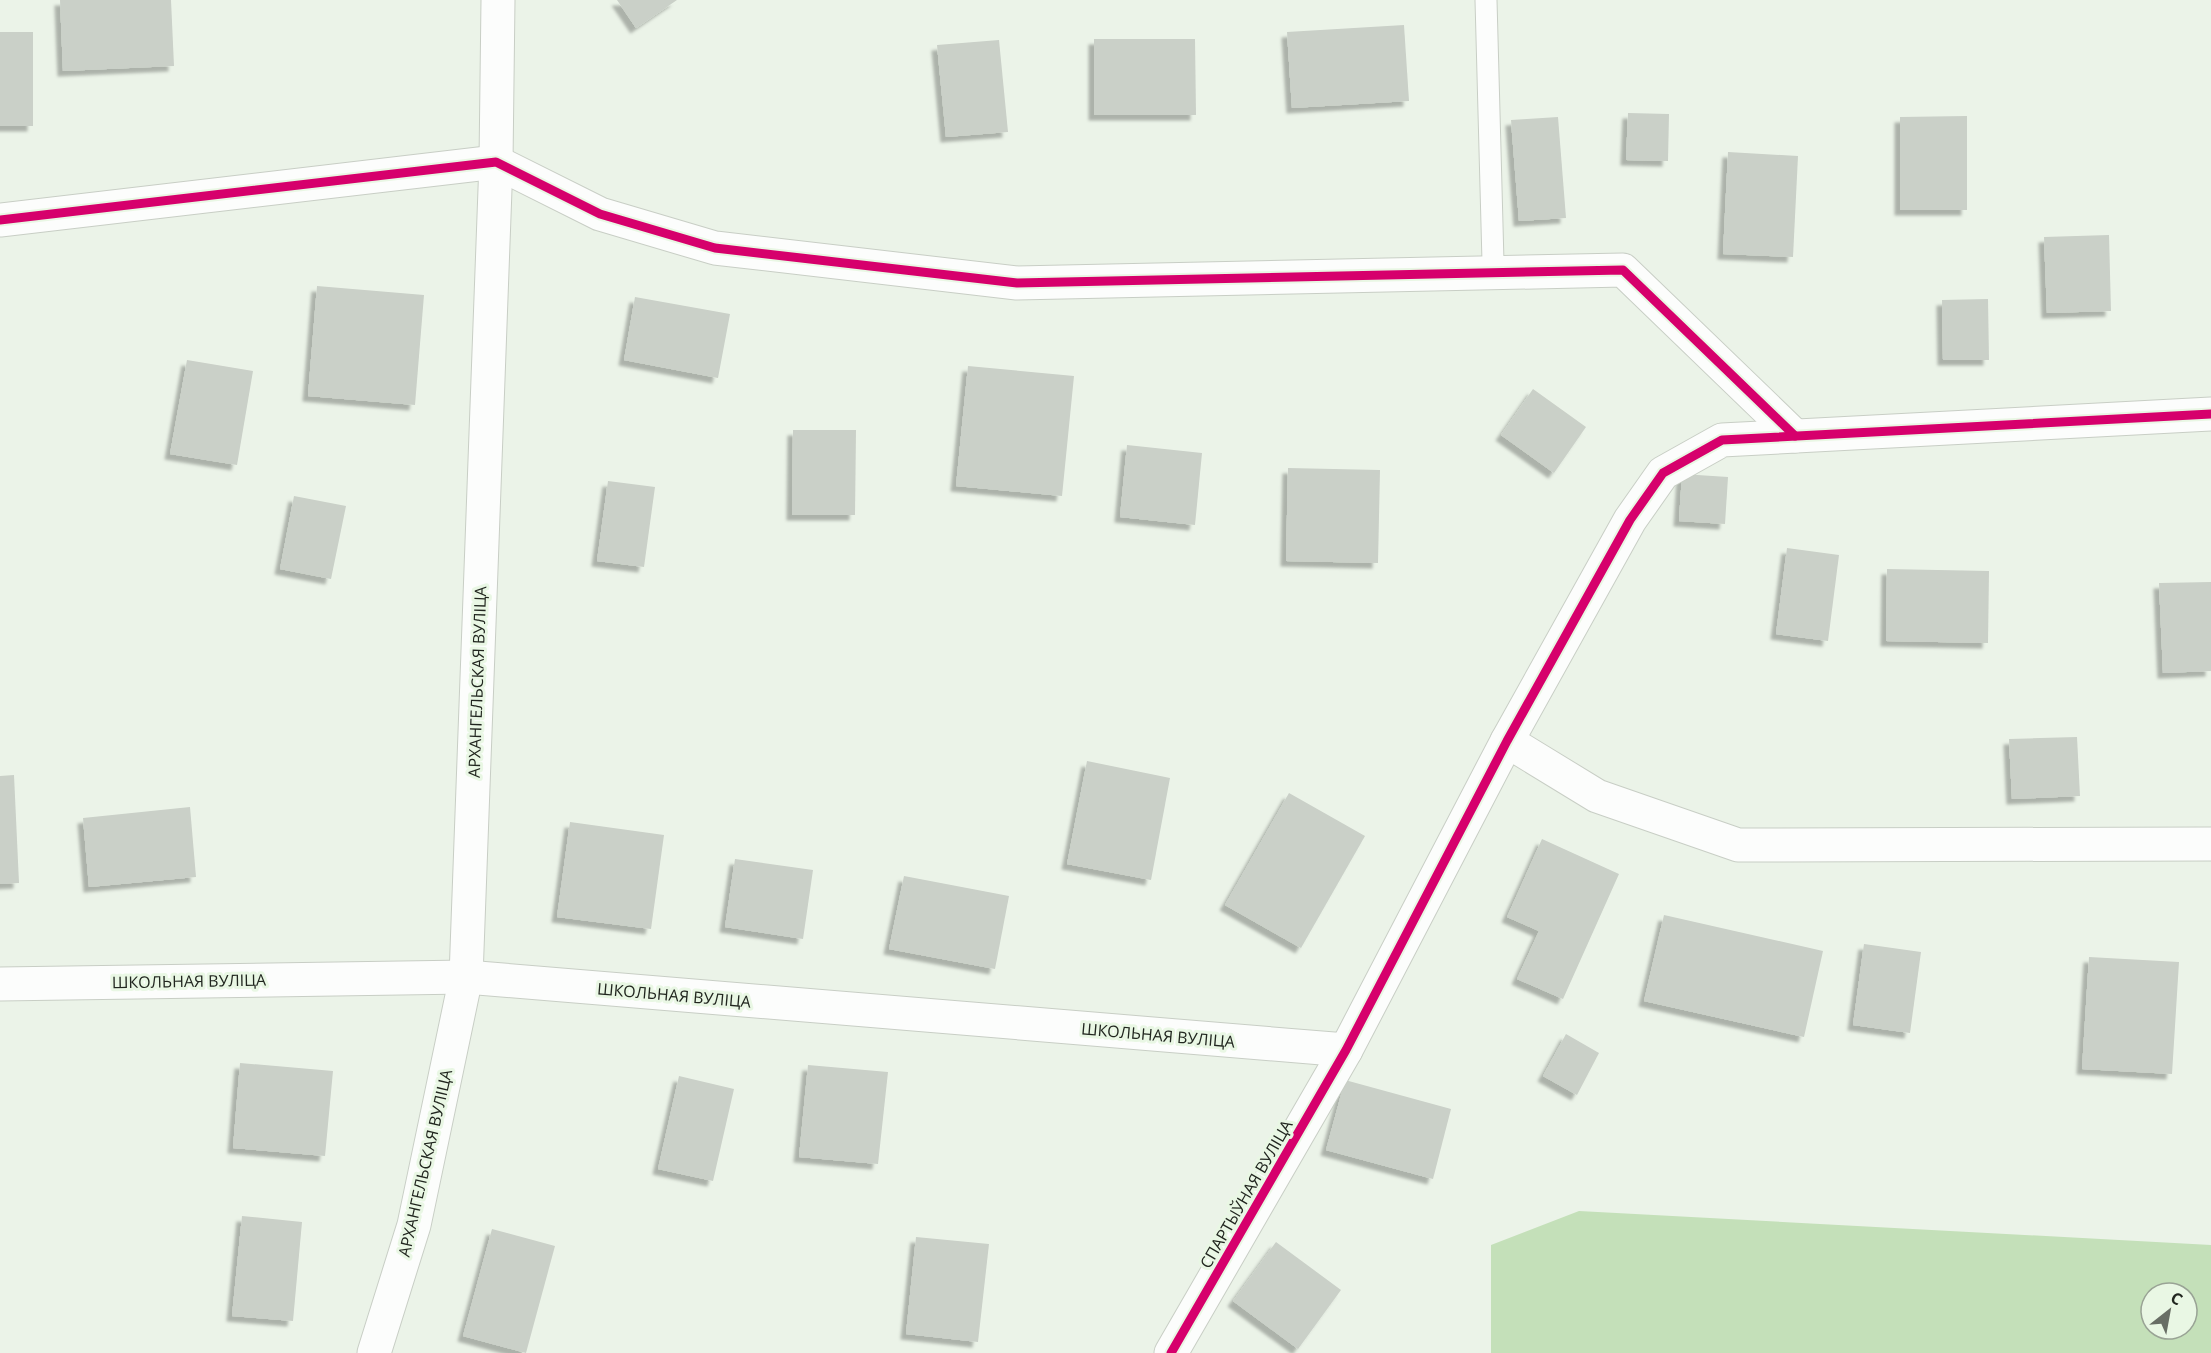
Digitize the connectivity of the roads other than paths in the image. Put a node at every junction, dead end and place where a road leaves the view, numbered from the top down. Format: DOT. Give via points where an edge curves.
graph roads {
  1 [pos="498,0"];
  2 [pos="1486,0"];
  3 [pos="496,162"];
  4 [pos="0,220"];
  5 [pos="1493,262"];
  6 [pos="2211,414"];
  7 [pos="1796,436"];
  8 [pos="1506,741"];
  9 [pos="2211,844"];
  10 [pos="466,977"];
  11 [pos="0,984"];
  12 [pos="1346,1050"];
  13 [pos="374,1353"];
  14 [pos="1172,1353"];
  1 -- 3 [label="street, АРХАНГЕЛЬСКАЯ ВУЛІЦА"];
  2 -- 5 [label="lane"];
  3 -- 4 [label="street"];
  3 -- 7 [label="street" via="600,214 715,248 1017,283 1623,270"];
  3 -- 10 [label="street, АРХАНГЕЛЬСКАЯ ВУЛІЦА"];
  6 -- 7 [label="street, СПАРТЫЎНАЯ ВУЛІЦА"];
  7 -- 8 [label="street, СПАРТЫЎНАЯ ВУЛІЦА" via="1722,440 1663,473 1630,520"];
  8 -- 9 [label="street" via="1597,796 1738,845"];
  8 -- 12 [label="street, СПАРТЫЎНАЯ ВУЛІЦА"];
  10 -- 11 [label="street, ШКОЛЬНАЯ ВУЛІЦА"];
  10 -- 12 [label="street, ШКОЛЬНАЯ ВУЛІЦА"];
  10 -- 13 [label="street, АРХАНГЕЛЬСКАЯ ВУЛІЦА" via="414,1225"];
  12 -- 14 [label="street, СПАРТЫЎНАЯ ВУЛІЦА"];
}
